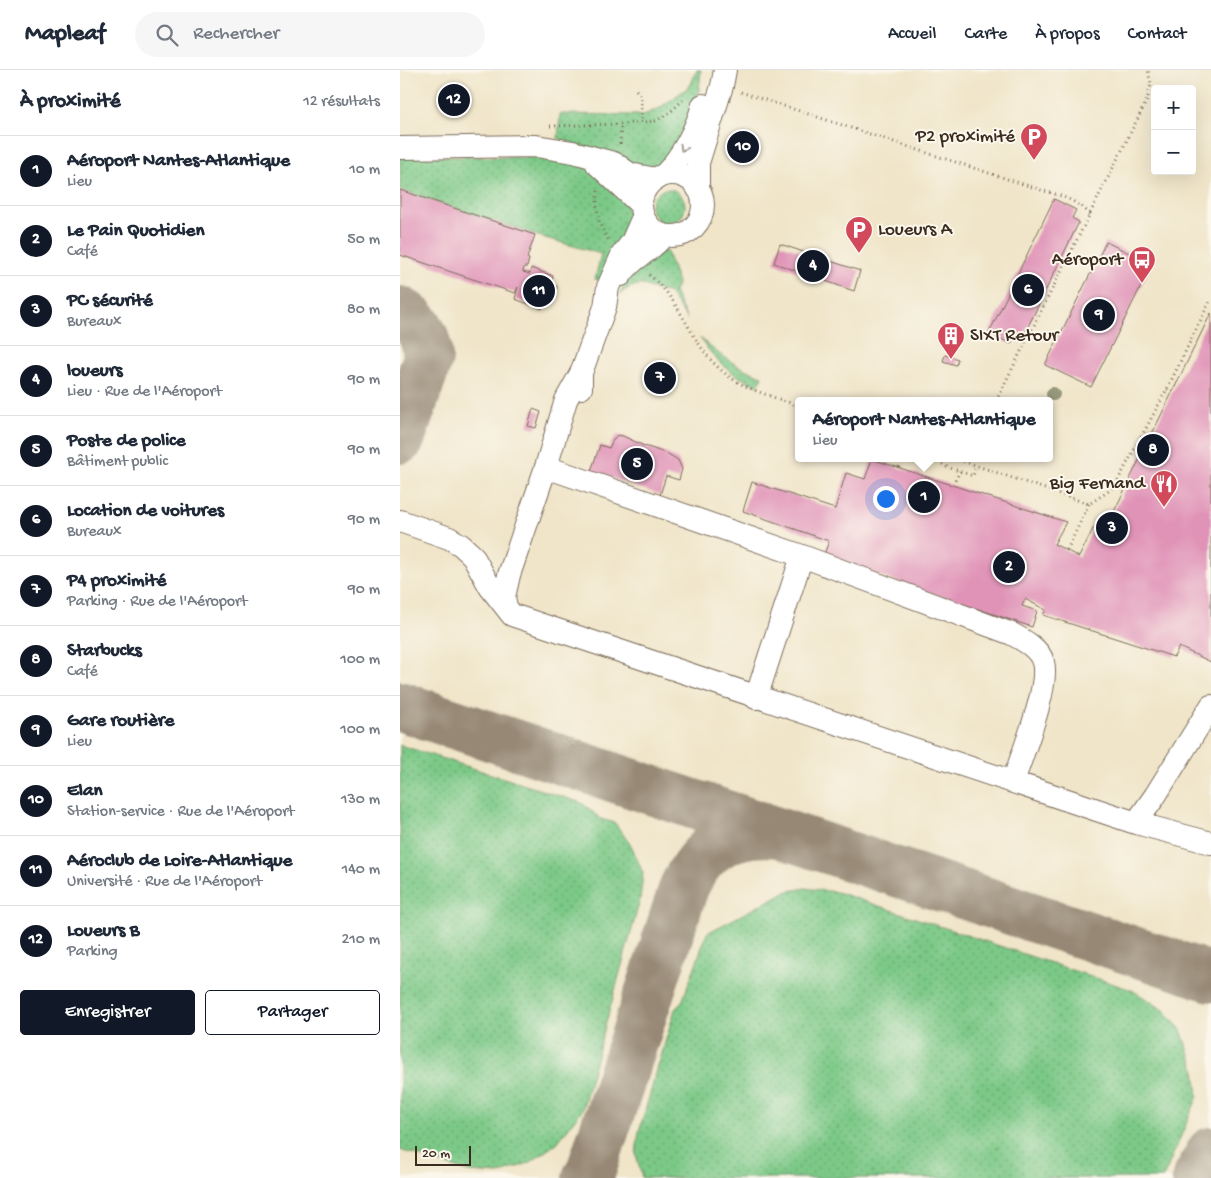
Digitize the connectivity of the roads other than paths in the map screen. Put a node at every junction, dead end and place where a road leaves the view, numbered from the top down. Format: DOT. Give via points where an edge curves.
graph roads {
  1 [pos="711,70"];
  2 [pos="725,70"];
  3 [pos="400,148"];
  4 [pos="586,156"];
  5 [pos="660,177"];
  6 [pos="698,189"];
  7 [pos="642,211"];
  8 [pos="664,235"];
  9 [pos="605,307"];
  10 [pos="546,467"];
  11 [pos="400,521"];
  12 [pos="802,556"];
  13 [pos="506,608"];
  14 [pos="756,698"];
  15 [pos="1211,706"];
  16 [pos="1013,782"];
  17 [pos="1136,823"];
  18 [pos="1211,843"];
  1 -- 5 [label="street, one-way" via="700,116 673,166"];
  2 -- 6 [label="street" via="698,163"];
  3 -- 4 [label="street" via="536,146"];
  4 -- 5 [label="street" via="614,162 630,174"];
  4 -- 7 [label="street"];
  5 -- 6 [label="street" via="675,175 686,178"];
  5 -- 7 [label="street" via="646,188"];
  6 -- 8 [label="street" via="702,213 696,224 681,235"];
  7 -- 8 [label="street" via="650,227"];
  7 -- 9 [label="street" via="632,242 622,255 608,286"];
  8 -- 9 [label="street" via="658,244 631,262"];
  9 -- 10 [label="street" via="581,382 566,400"];
  10 -- 12 [label="street"];
  10 -- 13 [label="street" via="509,575 504,597"];
  11 -- 13 [label="street" via="461,545 473,556"];
  12 -- 14 [label="street"];
  12 -- 16 [label="street" via="1012,634 1028,643 1042,660 1045,676"];
  13 -- 14 [label="street" via="512,615"];
  14 -- 16 [label="street"];
  15 -- 17 [label="street"];
  16 -- 17 [label="street"];
  17 -- 18 [label="street"];
}
